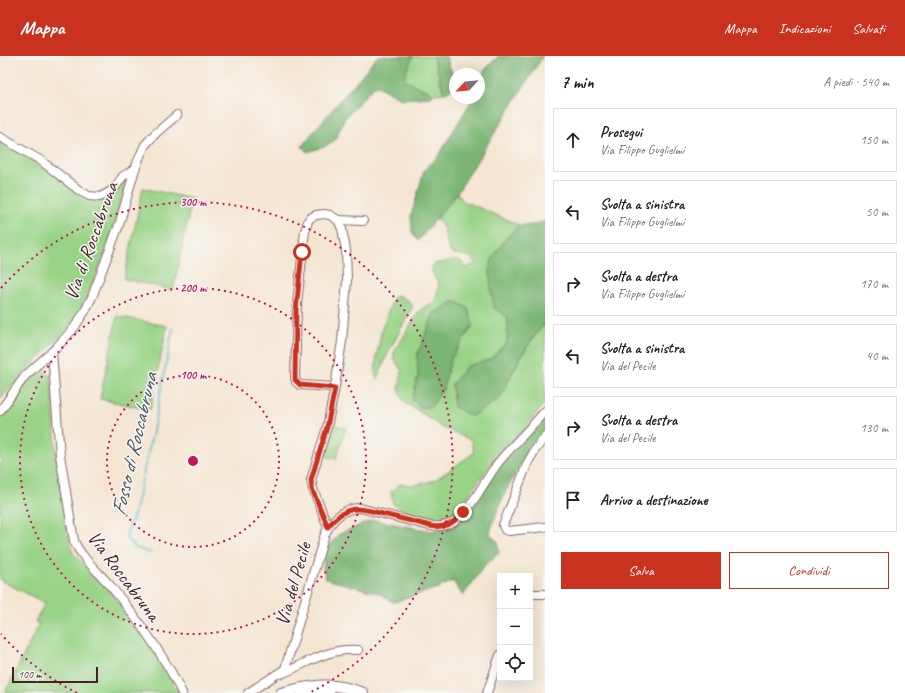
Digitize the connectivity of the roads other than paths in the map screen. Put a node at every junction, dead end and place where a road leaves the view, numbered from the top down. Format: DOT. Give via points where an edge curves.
graph roads {
  1 [pos="177,115"];
  2 [pos="0,137"];
  3 [pos="135,168"];
  4 [pos="338,220"];
  5 [pos="363,221"];
  6 [pos="52,352"];
  7 [pos="335,388"];
  8 [pos="0,411"];
  9 [pos="545,411"];
  10 [pos="545,437"];
  11 [pos="328,527"];
  12 [pos="545,527"];
  13 [pos="533,594"];
  14 [pos="545,594"];
  15 [pos="358,650"];
  16 [pos="497,664"];
  17 [pos="276,676"];
  18 [pos="182,693"];
  19 [pos="248,693"];
  20 [pos="282,693"];
  21 [pos="329,693"];
  22 [pos="363,693"];
  23 [pos="487,693"];
  1 -- 3 [label="street, Via di Roccabruna" via="150,140"];
  2 -- 3 [label="street" via="40,160 89,196 108,194 123,176"];
  3 -- 6 [label="street, Via di Roccabruna" via="119,225 92,297 81,318"];
  4 -- 5 [label="street"];
  4 -- 7 [label="street" via="346,243 347,275"];
  4 -- 7 [label="street" via="322,214 310,218 306,226 298,291 295,362 295,378 298,384"];
  6 -- 8 [label="street, Via di Roccabruna" via="25,376"];
  6 -- 18 [label="street, Via Roccabruna" via="60,459 75,544 143,628"];
  7 -- 11 [label="street" via="327,427 311,480 312,489"];
  9 -- 11 [label="street, Via del Pecile" via="497,463 465,510 451,523 434,526 357,508 340,514"];
  10 -- 12 [label="street" via="523,471 503,525 504,529 509,531"];
  11 -- 17 [label="street, Via del Pecile" via="289,658 285,669"];
  13 -- 14 [label="street"];
  15 -- 17 [label="street" via="341,649 329,652"];
  16 -- 23 [label="street"];
  17 -- 19 [label="street, Via del Pecile"];
  20 -- 21 [label="main road"];
  20 -- 22 [label="main road" via="305,686 332,685"];
}
